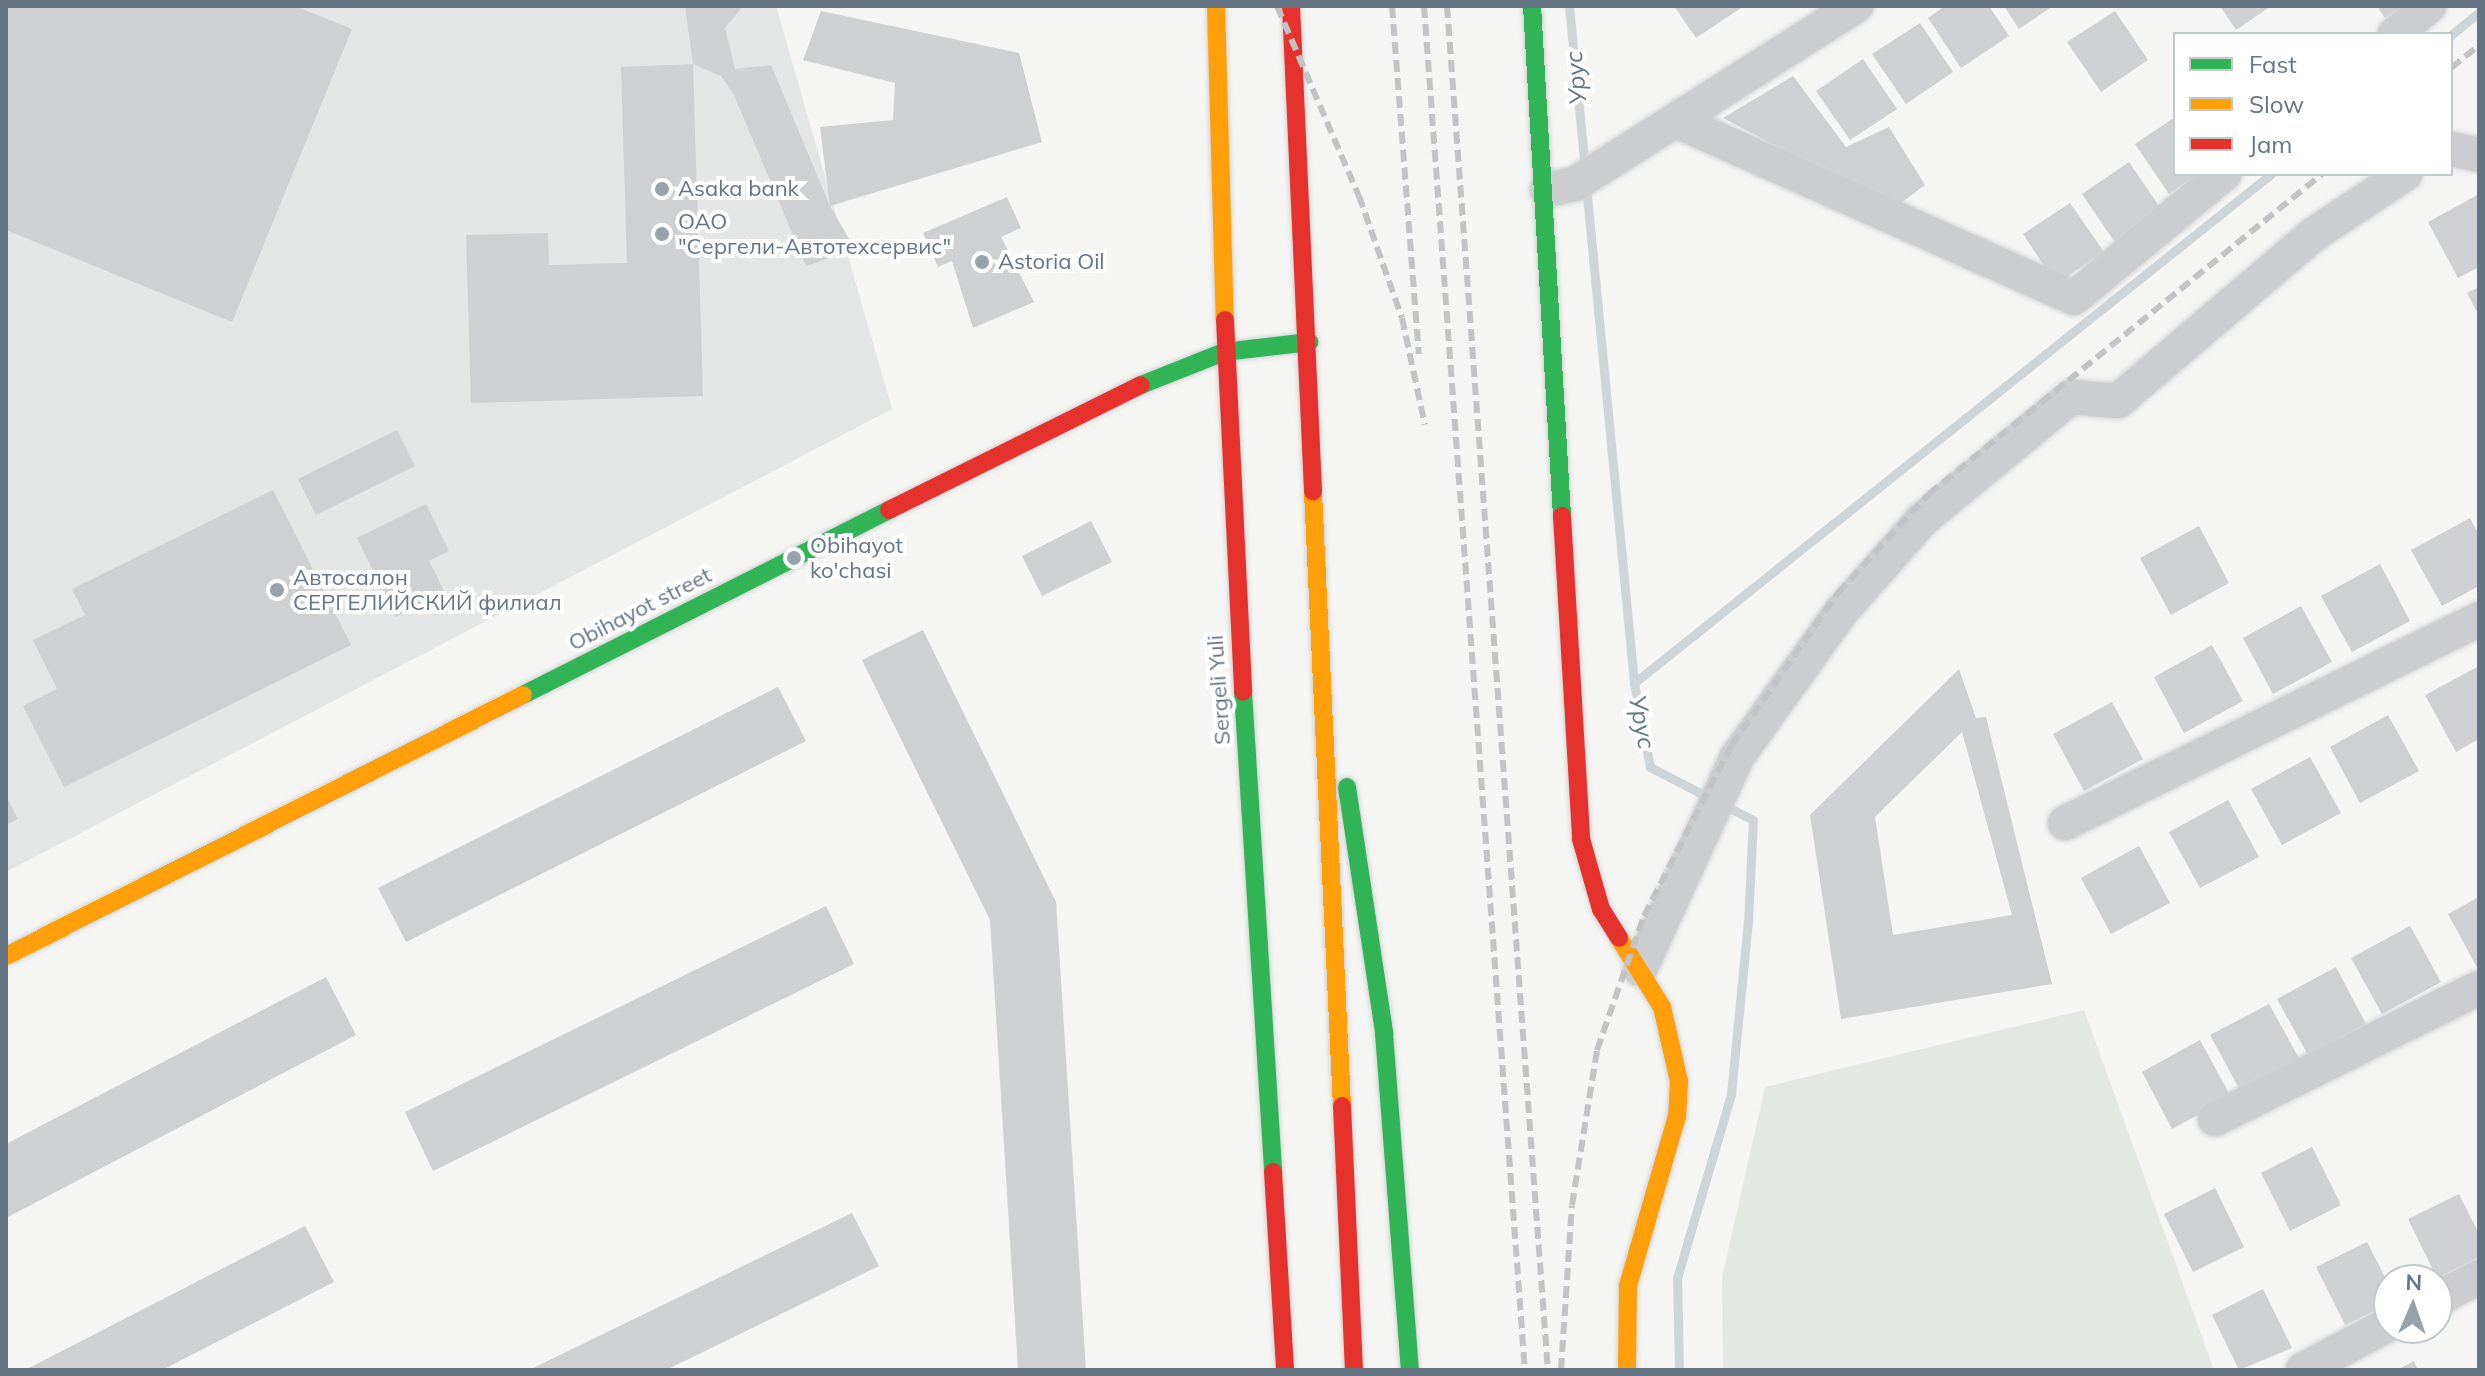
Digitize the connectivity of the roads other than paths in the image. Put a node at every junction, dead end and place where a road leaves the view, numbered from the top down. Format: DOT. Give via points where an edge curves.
graph roads {
  1 [pos="1216,6"];
  2 [pos="1291,6"];
  3 [pos="1532,6"];
  4 [pos="1856,6"];
  5 [pos="2429,6"];
  6 [pos="2397,32"];
  7 [pos="1679,122"];
  8 [pos="2453,149"];
  9 [pos="2479,155"];
  10 [pos="2222,176"];
  11 [pos="2402,176"];
  12 [pos="1573,181"];
  13 [pos="1309,342"];
  14 [pos="1224,352"];
  15 [pos="2479,619"];
  16 [pos="1327,678"];
  17 [pos="2065,823"];
  18 [pos="6,956"];
  19 [pos="1640,969"];
  20 [pos="2479,988"];
  21 [pos="2215,1119"];
  22 [pos="2479,1277"];
  23 [pos="2453,1291"];
  24 [pos="2373,1333"];
  25 [pos="1285,1370"];
  26 [pos="1354,1370"];
  27 [pos="1410,1370"];
  28 [pos="1627,1370"];
  29 [pos="2303,1370"];
  1 -- 14 [label="main road, Sergeli Yuli"];
  2 -- 13 [label="main road"];
  3 -- 12 [label="main road"];
  4 -- 7 [label="street"];
  5 -- 6 [label="street"];
  7 -- 10 [label="street" via="2074,298"];
  7 -- 12 [label="street"];
  8 -- 9 [label="street"];
  11 -- 19 [label="street" via="2314,234 2118,401 2071,397 1923,519 1840,613 1737,757 1699,828"];
  12 -- 19 [label="main road" via="1581,839 1601,909"];
  13 -- 14 [label="main road, Obihayot street"];
  13 -- 16 [label="main road"];
  14 -- 18 [label="main road, Obihayot street" via="975,465"];
  14 -- 25 [label="main road, Sergeli Yuli"];
  15 -- 17 [label="street"];
  16 -- 26 [label="main road" via="1327,892"];
  16 -- 27 [label="main road" via="1366,888 1384,1033"];
  19 -- 28 [label="main road" via="1671,1029 1679,1098 1628,1286"];
  20 -- 21 [label="street"];
  22 -- 23 [label="street"];
  24 -- 29 [label="street"];
}
